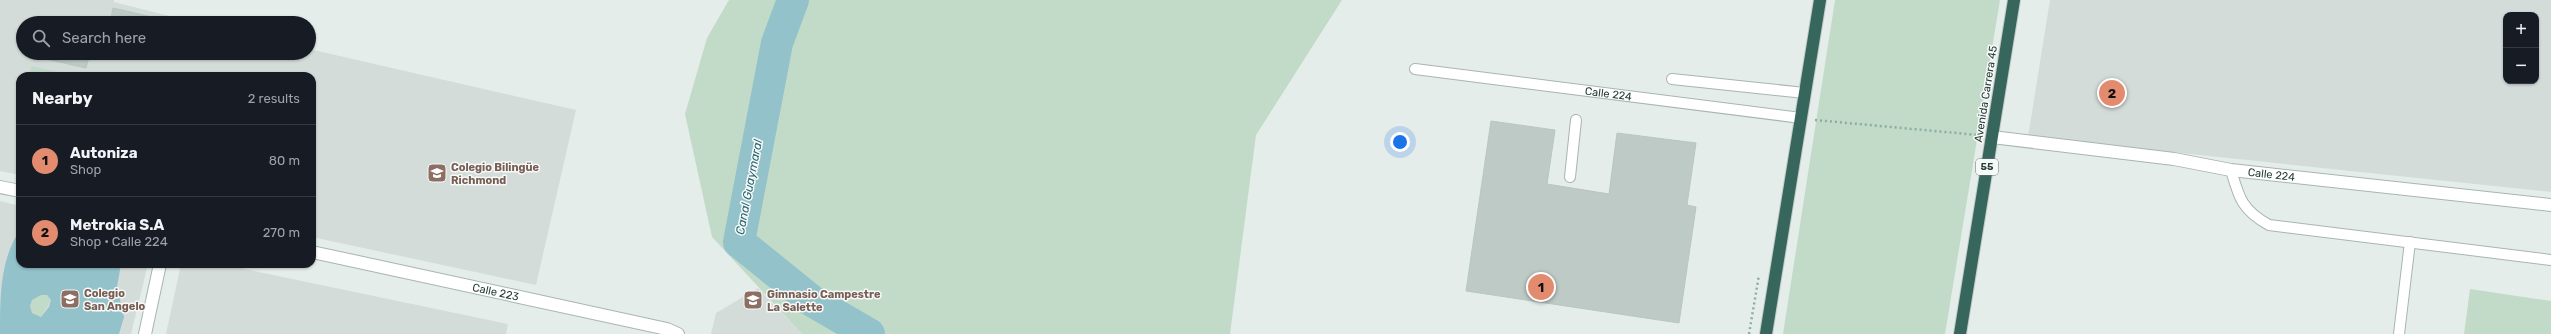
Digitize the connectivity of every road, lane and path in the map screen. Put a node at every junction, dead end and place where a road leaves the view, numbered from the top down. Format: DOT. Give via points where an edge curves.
graph roads {
  1 [pos="1820,0"];
  2 [pos="2014,0"];
  3 [pos="1415,69"];
  4 [pos="1672,79"];
  5 [pos="1805,93"];
  6 [pos="1801,118"];
  7 [pos="1576,120"];
  8 [pos="1992,137"];
  9 [pos="2231,170"];
  10 [pos="1570,177"];
  11 [pos="0,187"];
  12 [pos="16,190"];
  13 [pos="2551,205"];
  14 [pos="2410,242"];
  15 [pos="316,253"];
  16 [pos="2551,260"];
  17 [pos="159,268"];
  18 [pos="145,334"];
  19 [pos="678,334"];
  20 [pos="1766,334"];
  21 [pos="1960,334"];
  22 [pos="2399,334"];
  1 -- 5 [label="highway"];
  2 -- 8 [label="highway, Avenida Carrera 45 / 55"];
  3 -- 6 [label="lane, Calle 224"];
  4 -- 5 [label="lane"];
  5 -- 6 [label="highway"];
  6 -- 8 [label="path"];
  6 -- 20 [label="highway"];
  7 -- 10 [label="lane"];
  8 -- 9 [label="street, Calle 224" via="2174,159"];
  8 -- 21 [label="highway, Avenida Carrera 45 / 55"];
  9 -- 13 [label="street, Calle 224"];
  9 -- 14 [label="lane" via="2238,198 2257,218 2269,225"];
  11 -- 12 [label="street"];
  14 -- 16 [label="lane"];
  14 -- 22 [label="lane"];
  15 -- 19 [label="street, Calle 223" via="667,329"];
  17 -- 18 [label="street"];
}
